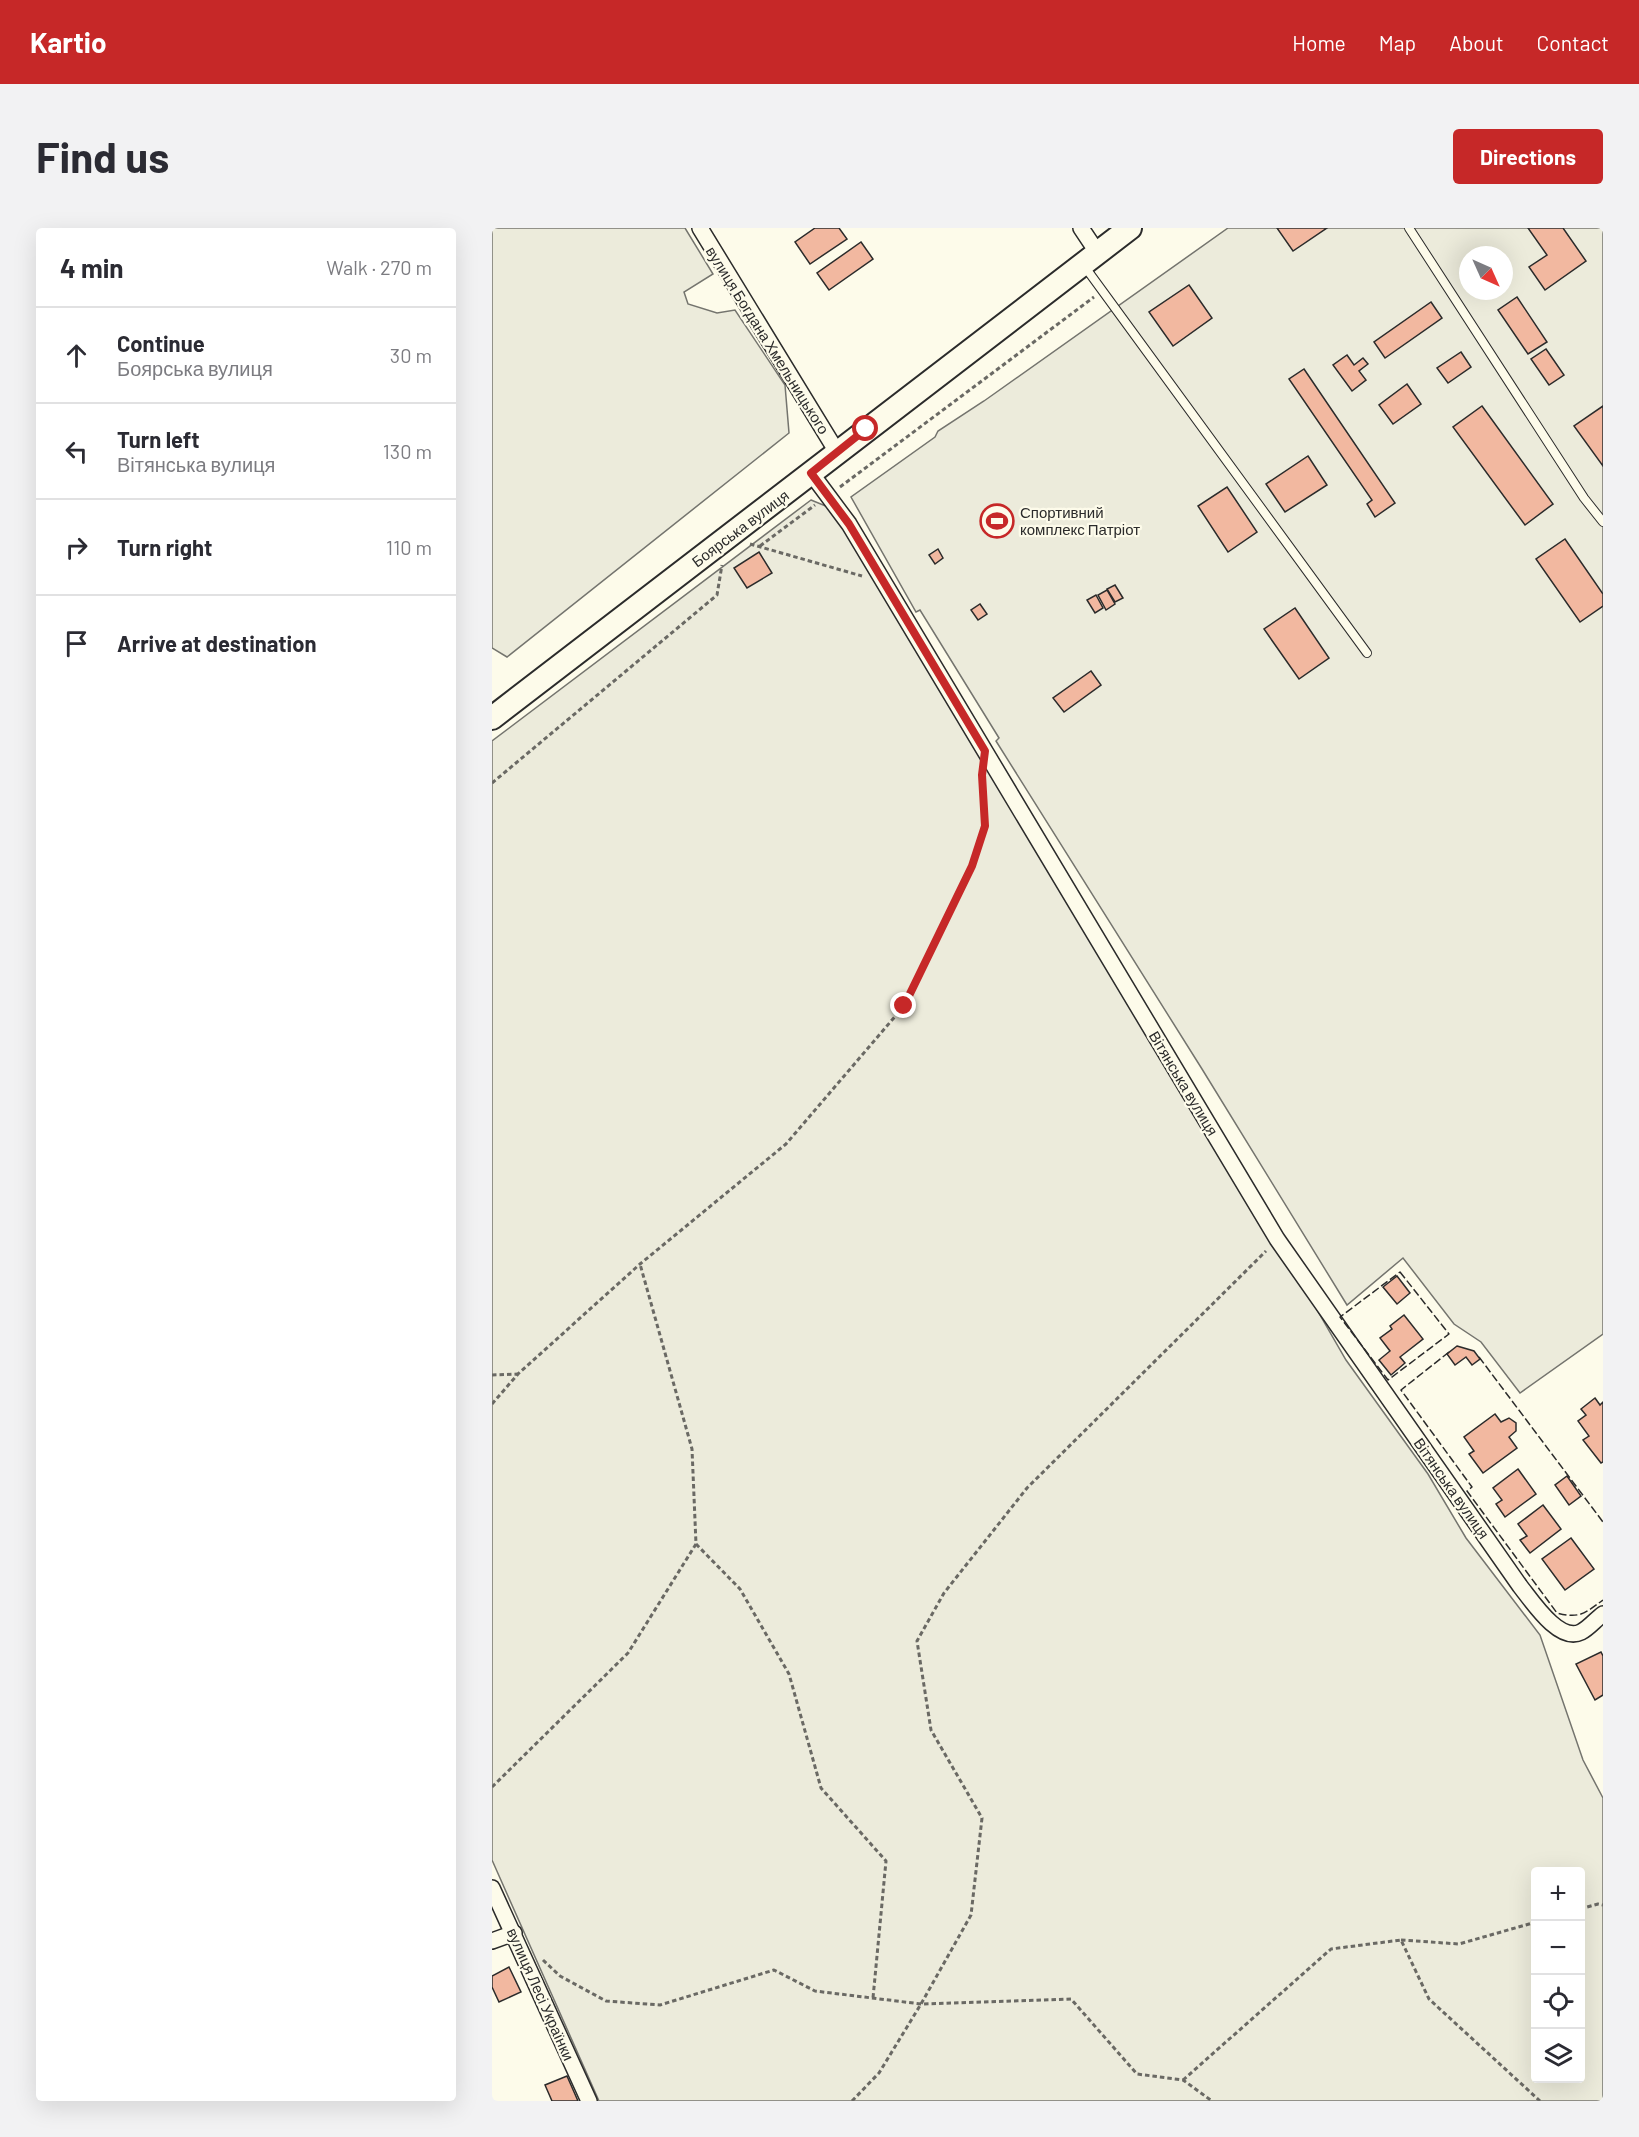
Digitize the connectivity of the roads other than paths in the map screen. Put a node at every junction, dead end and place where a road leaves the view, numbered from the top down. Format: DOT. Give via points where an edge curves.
graph roads {
  1 [pos="700,228"];
  2 [pos="1081,228"];
  3 [pos="1130,228"];
  4 [pos="1408,228"];
  5 [pos="1090,258"];
  6 [pos="837,452"];
  7 [pos="811,473"];
  8 [pos="1603,522"];
  9 [pos="1367,653"];
  10 [pos="492,718"];
  11 [pos="1603,1614"];
  12 [pos="492,1888"];
  13 [pos="514,1933"];
  14 [pos="492,1941"];
  15 [pos="589,2101"];
  1 -- 6 [label="street, вулиця Богдана Хмельницького"];
  2 -- 5 [label="street"];
  3 -- 5 [label="street, Боярська вулиця"];
  4 -- 8 [label="lane"];
  5 -- 6 [label="street, Боярська вулиця"];
  5 -- 9 [label="lane" via="1103,291"];
  6 -- 7 [label="street, Боярська вулиця"];
  7 -- 10 [label="street, Боярська вулиця"];
  7 -- 11 [label="street, Вітянська вулиця" via="849,524 1277,1239 1520,1586 1552,1625 1566,1633 1579,1633"];
  12 -- 13 [label="street, вулиця Лесі Українки"];
  13 -- 14 [label="street"];
  13 -- 15 [label="street, вулиця Лесі Українки"];
}
